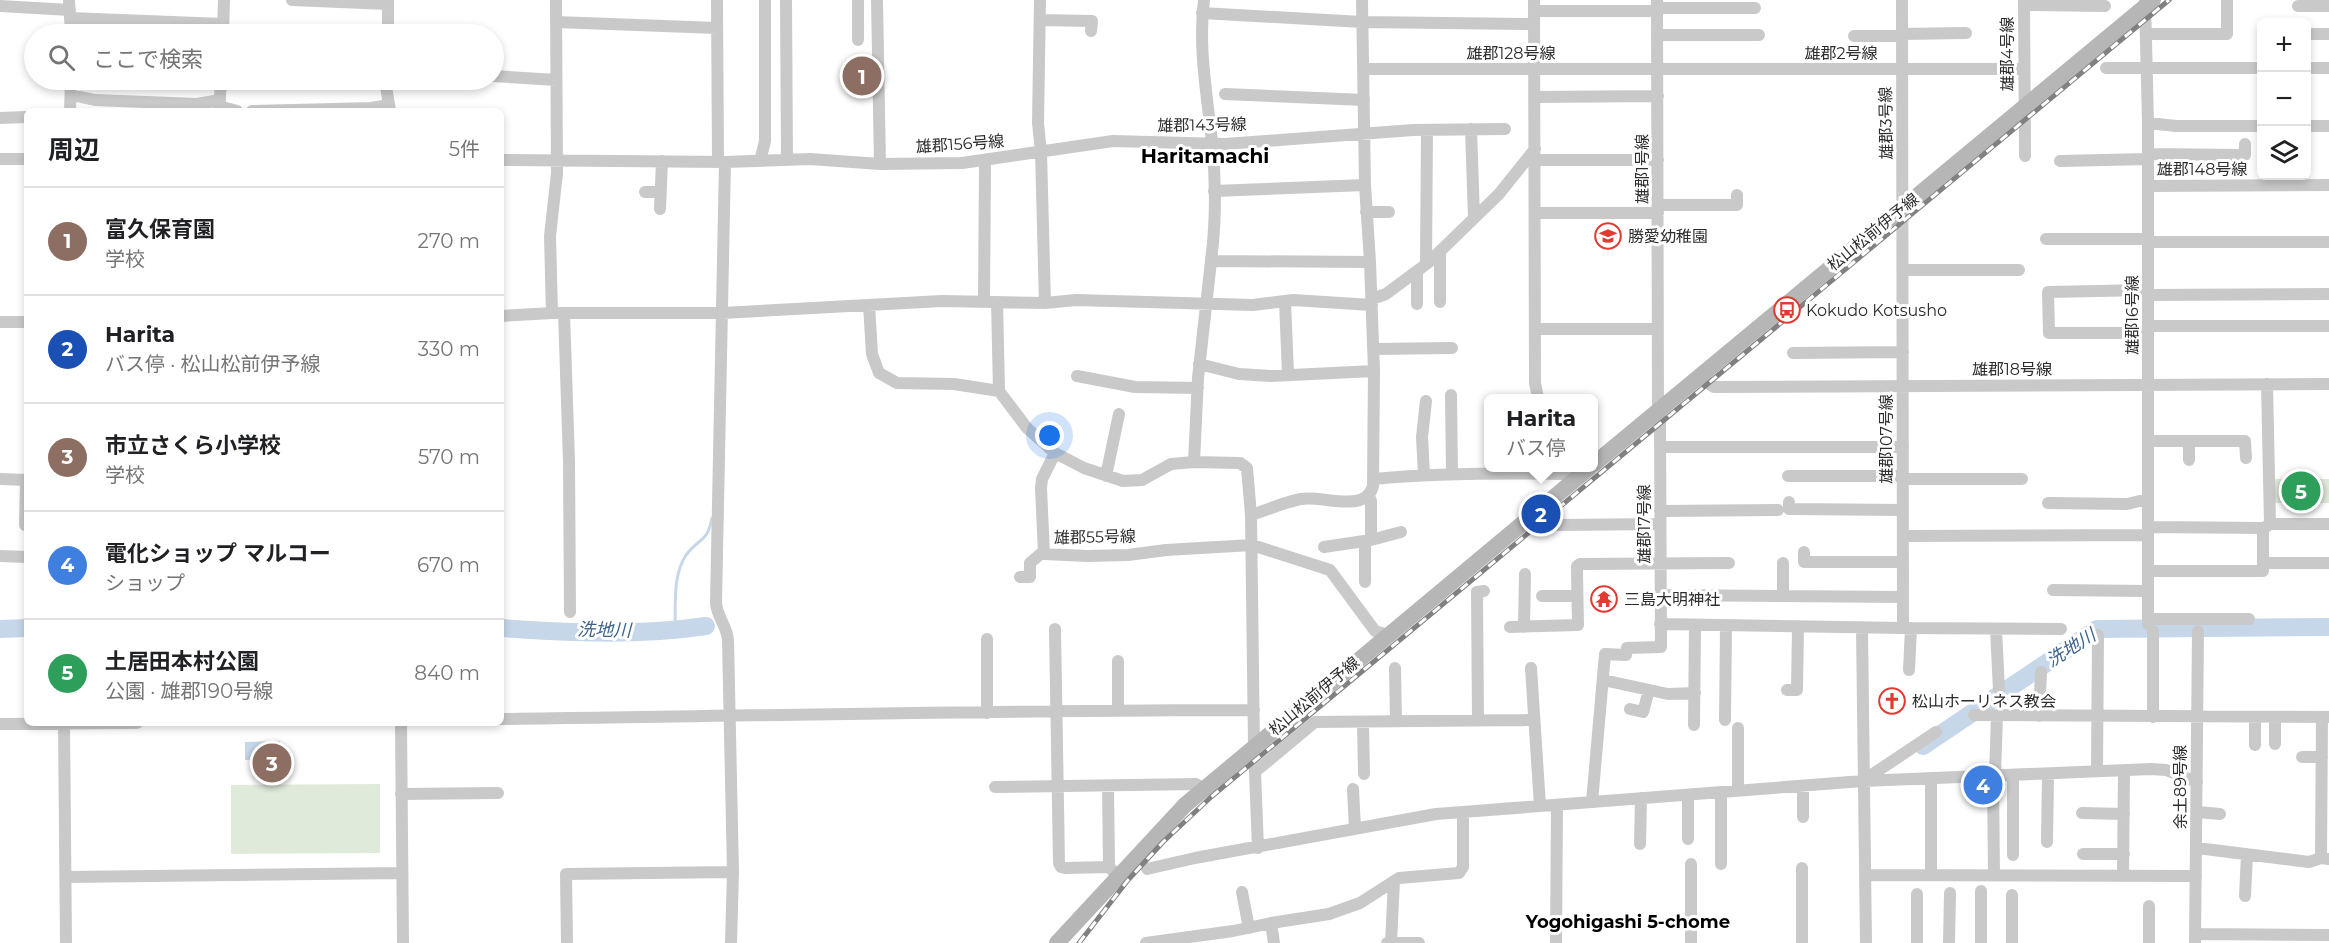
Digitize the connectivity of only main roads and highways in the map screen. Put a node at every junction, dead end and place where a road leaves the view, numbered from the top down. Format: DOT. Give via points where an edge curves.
graph roads {
  1 [pos="2148,2"];
  2 [pos="1598,460"];
  3 [pos="1584,472"];
  4 [pos="1056,943"];
  1 -- 2 [label="main road, 松山松前伊予線"];
  3 -- 4 [label="main road, 松山松前伊予線" via="1185,805 1113,872"];
}
